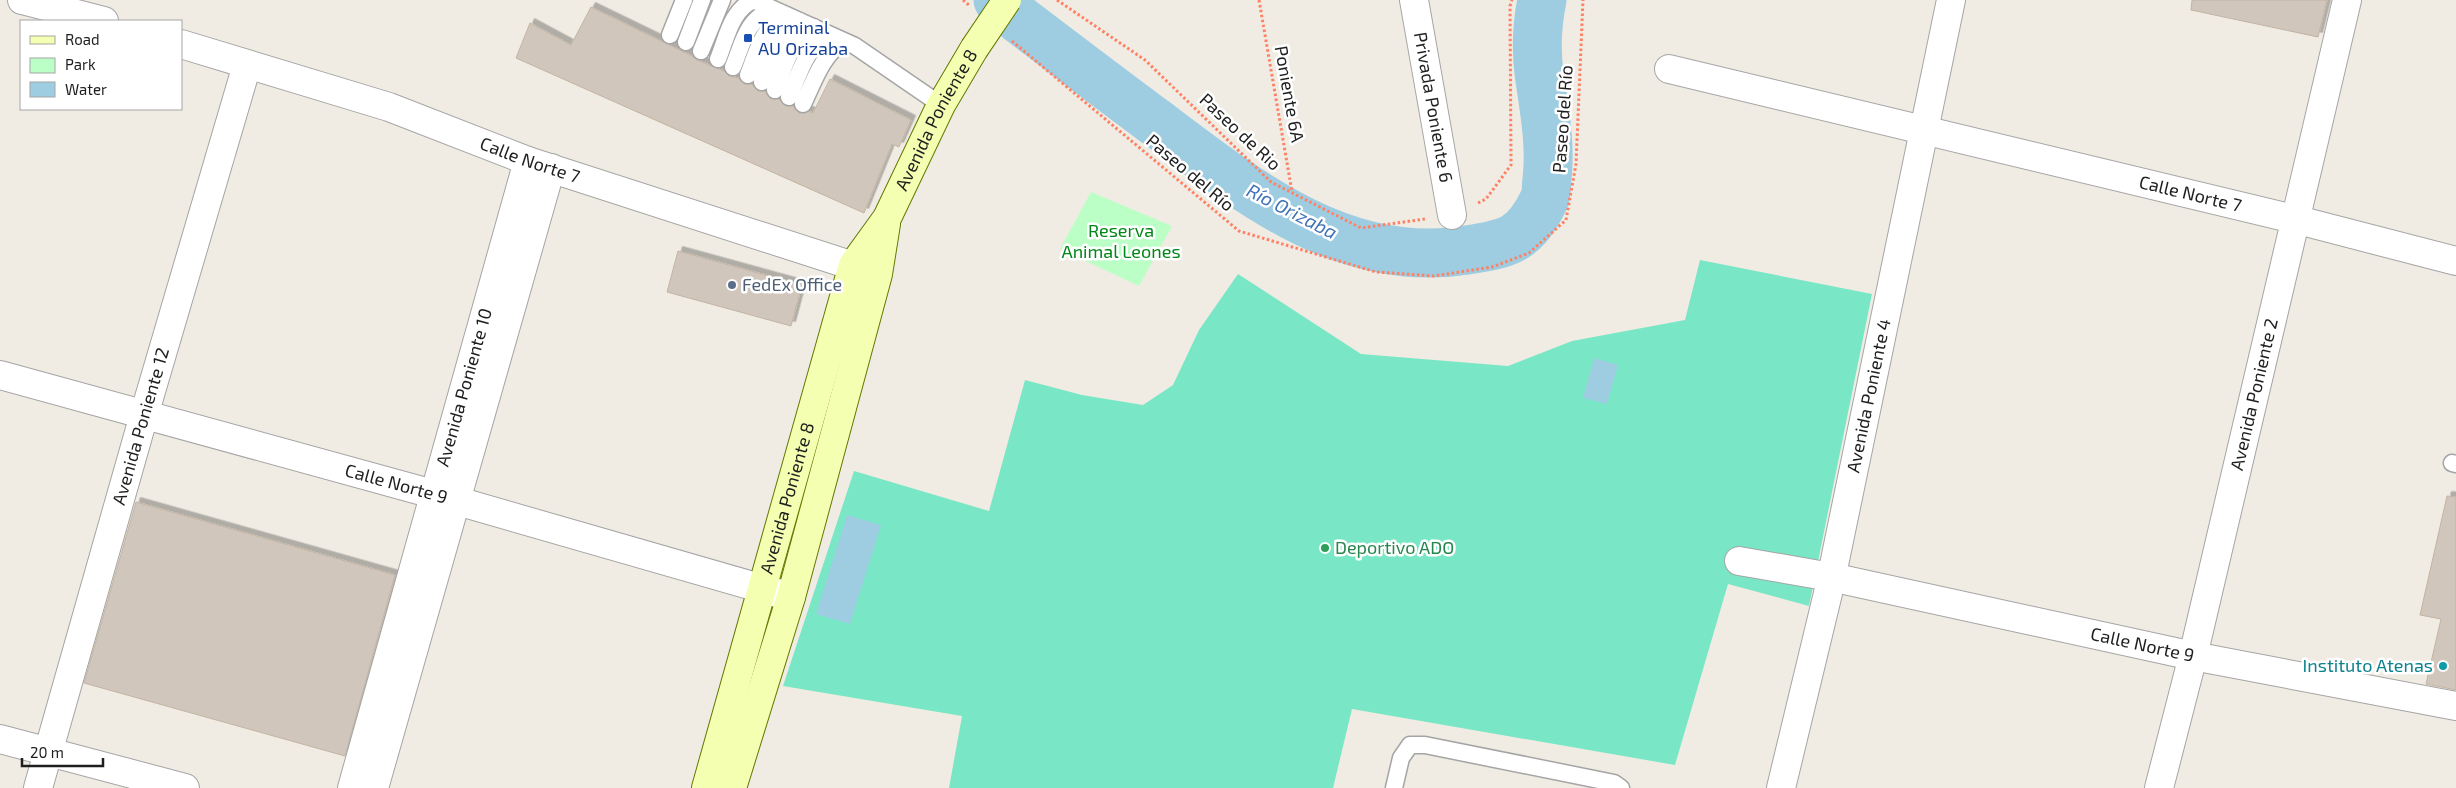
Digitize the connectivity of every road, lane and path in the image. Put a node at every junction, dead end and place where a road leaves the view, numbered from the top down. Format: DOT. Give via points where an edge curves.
graph roads {
  1 [pos="684,0"];
  2 [pos="702,0"];
  3 [pos="722,0"];
  4 [pos="754,0"];
  5 [pos="963,0"];
  6 [pos="1007,0"];
  7 [pos="1057,0"];
  8 [pos="1258,0"];
  9 [pos="1414,0"];
  10 [pos="1512,0"];
  11 [pos="1583,0"];
  12 [pos="1951,0"];
  13 [pos="2347,0"];
  14 [pos="33,2"];
  15 [pos="978,12"];
  16 [pos="100,20"];
  17 [pos="800,21"];
  18 [pos="670,35"];
  19 [pos="1008,38"];
  20 [pos="844,41"];
  21 [pos="686,42"];
  22 [pos="182,44"];
  23 [pos="701,51"];
  24 [pos="718,59"];
  25 [pos="247,65"];
  26 [pos="1669,69"];
  27 [pos="769,86"];
  28 [pos="941,105"];
  29 [pos="1924,131"];
  30 [pos="540,165"];
  31 [pos="1292,192"];
  32 [pos="1452,215"];
  33 [pos="2294,219"];
  34 [pos="2456,261"];
  35 [pos="866,270"];
  36 [pos="0,375"];
  37 [pos="144,415"];
  38 [pos="444,497"];
  39 [pos="1739,561"];
  40 [pos="1831,577"];
  41 [pos="762,588"];
  42 [pos="791,597"];
  43 [pos="2193,656"];
  44 [pos="2456,706"];
  45 [pos="0,739"];
  46 [pos="49,753"];
  47 [pos="717,787"];
  48 [pos="38,788"];
  49 [pos="185,788"];
  50 [pos="352,788"];
  51 [pos="374,788"];
  52 [pos="1394,788"];
  53 [pos="1621,788"];
  54 [pos="1781,788"];
  55 [pos="2158,788"];
  1 -- 18 [label="lane"];
  2 -- 21 [label="lane"];
  3 -- 23 [label="lane"];
  4 -- 17 [label="lane"];
  4 -- 24 [label="lane" via="734,16"];
  5 -- 15 [label="path"];
  6 -- 28 [label="street, Avenida Poniente 8, bridge"];
  7 -- 31 [label="path, Paseo de Rio" via="1145,60 1271,182"];
  8 -- 31 [label="path, Poniente 6A"];
  9 -- 32 [label="street, Privada Poniente 6"];
  10 -- 32 [label="path, Paseo de Rio" via="1511,165 1486,199"];
  11 -- 19 [label="path, Paseo del Río" via="1576,164 1566,220 1529,253 1492,267 1434,276 1376,272 1239,231"];
  12 -- 29 [label="street, Avenida Poniente 4"];
  13 -- 33 [label="street, Avenida Poniente 2"];
  14 -- 16 [label="street"];
  17 -- 20 [label="lane"];
  17 -- 27 [label="lane" via="778,38"];
  17 -- 27 [label="lane" via="818,41"];
  17 -- 27 [label="lane" via="760,14 751,24"];
  20 -- 27 [label="lane" via="834,47 824,60"];
  20 -- 28 [label="lane"];
  22 -- 25 [label="street, Calle Norte 7"];
  25 -- 30 [label="street, Calle Norte 7" via="389,108"];
  25 -- 37 [label="street, Avenida Poniente 12"];
  26 -- 29 [label="street, Calle Norte 7"];
  28 -- 35 [label="street, Avenida Poniente 8"];
  29 -- 33 [label="street, Calle Norte 7"];
  29 -- 40 [label="street, Avenida Poniente 4"];
  30 -- 35 [label="street, Calle Norte 7"];
  30 -- 38 [label="street, Avenida Poniente 10"];
  31 -- 32 [label="path, Paseo de Rio" via="1361,228"];
  33 -- 34 [label="street, Calle Norte 7"];
  33 -- 43 [label="street, Avenida Poniente 2"];
  35 -- 41 [label="street, Avenida Poniente 8"];
  35 -- 42 [label="street, Avenida Poniente 8"];
  36 -- 37 [label="street, Calle Norte 9"];
  37 -- 38 [label="street, Calle Norte 9"];
  37 -- 46 [label="street, Avenida Poniente 12"];
  38 -- 41 [label="street, Calle Norte 9"];
  38 -- 50 [label="street, Avenida Poniente 10"];
  38 -- 51 [label="street, Avenida Poniente 10"];
  39 -- 40 [label="street, Calle Norte 9"];
  40 -- 43 [label="street, Calle Norte 9"];
  40 -- 54 [label="street, Avenida Poniente 4"];
  41 -- 42 [label="street, Calle Norte 9"];
  41 -- 47 [label="street, Avenida Poniente 8"];
  42 -- 47 [label="street, Avenida Poniente 8"];
  43 -- 44 [label="street, Calle Norte 9"];
  43 -- 55 [label="street, Avenida Poniente 2"];
  45 -- 46 [label="street"];
  46 -- 48 [label="street, Avenida Poniente 12"];
  46 -- 49 [label="street"];
  52 -- 53 [label="lane" via="1401,758 1410,745 1425,745 1614,782"];
}
